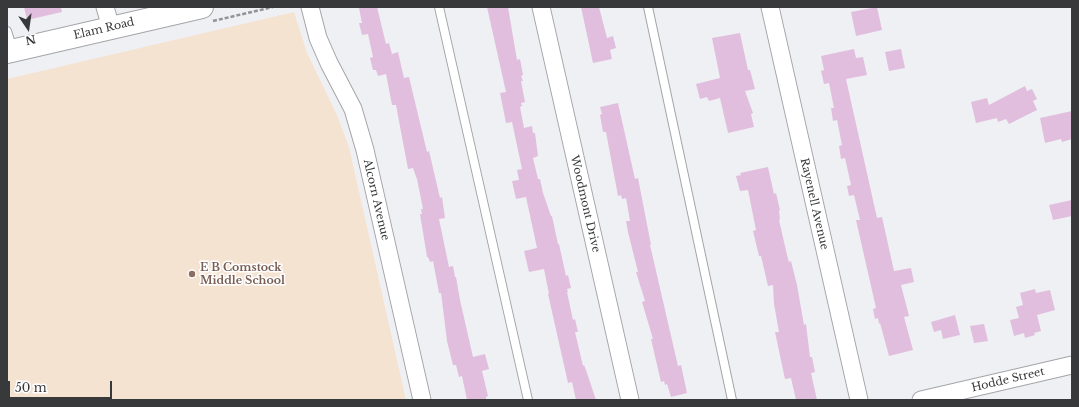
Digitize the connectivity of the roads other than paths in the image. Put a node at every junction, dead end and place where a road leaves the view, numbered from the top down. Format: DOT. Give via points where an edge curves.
graph roads {
  1 [pos="105,7"];
  2 [pos="202,7"];
  3 [pos="310,7"];
  4 [pos="439,7"];
  5 [pos="541,7"];
  6 [pos="648,7"];
  7 [pos="770,7"];
  8 [pos="111,28"];
  9 [pos="9,44"];
  10 [pos="1072,365"];
  11 [pos="422,400"];
  12 [pos="528,400"];
  13 [pos="630,400"];
  14 [pos="732,400"];
  15 [pos="859,400"];
  16 [pos="921,400"];
  1 -- 8 [label="street"];
  2 -- 8 [label="street, Elam Road"];
  3 -- 11 [label="street, Alcorn Avenue" via="318,38 353,110 365,150"];
  4 -- 12 [label="lane"];
  5 -- 13 [label="street, Woodmont Drive"];
  6 -- 14 [label="lane"];
  7 -- 15 [label="street, Rayenell Avenue"];
  8 -- 9 [label="street, Elam Road"];
  10 -- 16 [label="street, Hodde Street"];
}
